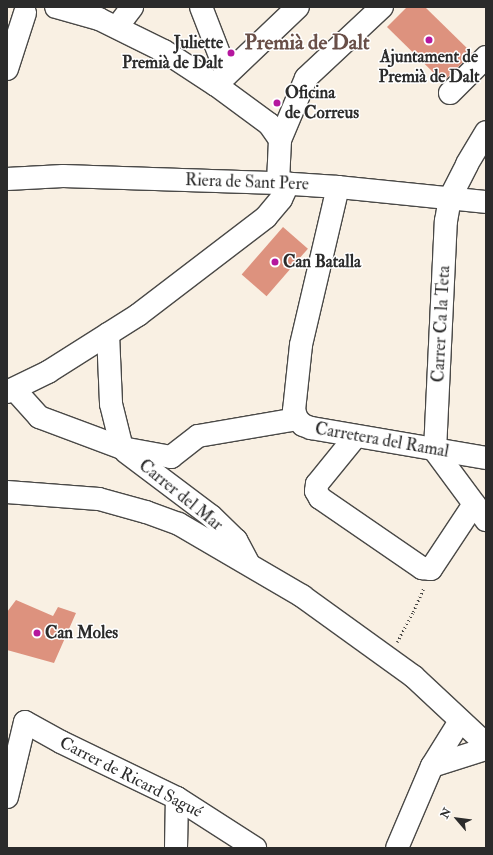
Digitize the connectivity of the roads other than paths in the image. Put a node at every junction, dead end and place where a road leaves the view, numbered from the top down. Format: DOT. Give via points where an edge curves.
graph roads {
  1 [pos="56,7"];
  2 [pos="132,7"];
  3 [pos="201,7"];
  4 [pos="298,7"];
  5 [pos="382,7"];
  6 [pos="25,13"];
  7 [pos="117,27"];
  8 [pos="486,58"];
  9 [pos="7,68"];
  10 [pos="222,80"];
  11 [pos="450,93"];
  12 [pos="486,132"];
  13 [pos="280,140"];
  14 [pos="7,179"];
  15 [pos="283,183"];
  16 [pos="338,186"];
  17 [pos="450,198"];
  18 [pos="486,202"];
  19 [pos="108,334"];
  20 [pos="10,391"];
  21 [pos="297,419"];
  22 [pos="356,436"];
  23 [pos="122,448"];
  24 [pos="435,451"];
  25 [pos="486,458"];
  26 [pos="7,492"];
  27 [pos="480,512"];
  28 [pos="249,565"];
  29 [pos="458,718"];
  30 [pos="486,744"];
  31 [pos="486,749"];
  32 [pos="432,766"];
  33 [pos="7,797"];
  34 [pos="177,798"];
  35 [pos="176,848"];
  36 [pos="255,848"];
  37 [pos="397,848"];
  1 -- 7 [label="street"];
  2 -- 7 [label="street"];
  3 -- 10 [label="street"];
  4 -- 10 [label="street"];
  5 -- 13 [label="street" via="306,78"];
  6 -- 9 [label="street"];
  7 -- 10 [label="street"];
  8 -- 11 [label="street"];
  10 -- 13 [label="street" via="269,124"];
  12 -- 17 [label="street, Carrer Ca la Teta"];
  13 -- 15 [label="street"];
  14 -- 15 [label="street, Riera de Sant Pere" via="63,176"];
  15 -- 16 [label="street, Riera de Sant Pere"];
  15 -- 19 [label="street" via="281,199 266,217 144,311"];
  16 -- 17 [label="street, Riera de Sant Pere"];
  16 -- 21 [label="street" via="302,345 294,410"];
  17 -- 18 [label="street, Riera de Sant Pere"];
  17 -- 24 [label="street, Carrer Ca la Teta" via="446,221"];
  19 -- 20 [label="street" via="48,372"];
  19 -- 23 [label="street" via="111,404"];
  20 -- 23 [label="street, Carrer del Mar" via="39,417"];
  21 -- 22 [label="street, Carretera del Ramal" via="311,428"];
  21 -- 23 [label="street, Carretera del Ramal" via="198,436 171,457"];
  22 -- 24 [label="street, Carretera del Ramal"];
  22 -- 27 [label="street" via="317,484 316,491 320,498 422,568 431,569"];
  23 -- 28 [label="street, Carrer del Mar" via="211,516 236,540"];
  24 -- 25 [label="street, Carretera del Ramal"];
  24 -- 27 [label="street"];
  26 -- 28 [label="street" via="99,499 146,512 179,524"];
  28 -- 29 [label="street" via="302,596 413,676"];
  29 -- 30 [label="street"];
  29 -- 32 [label="street"];
  31 -- 32 [label="street"];
  32 -- 37 [label="street"];
  33 -- 34 [label="street, Carrer de Ricard Sagué" via="25,722"];
  34 -- 35 [label="street"];
  34 -- 36 [label="street, Carrer de Ricard Sagué"];
}
